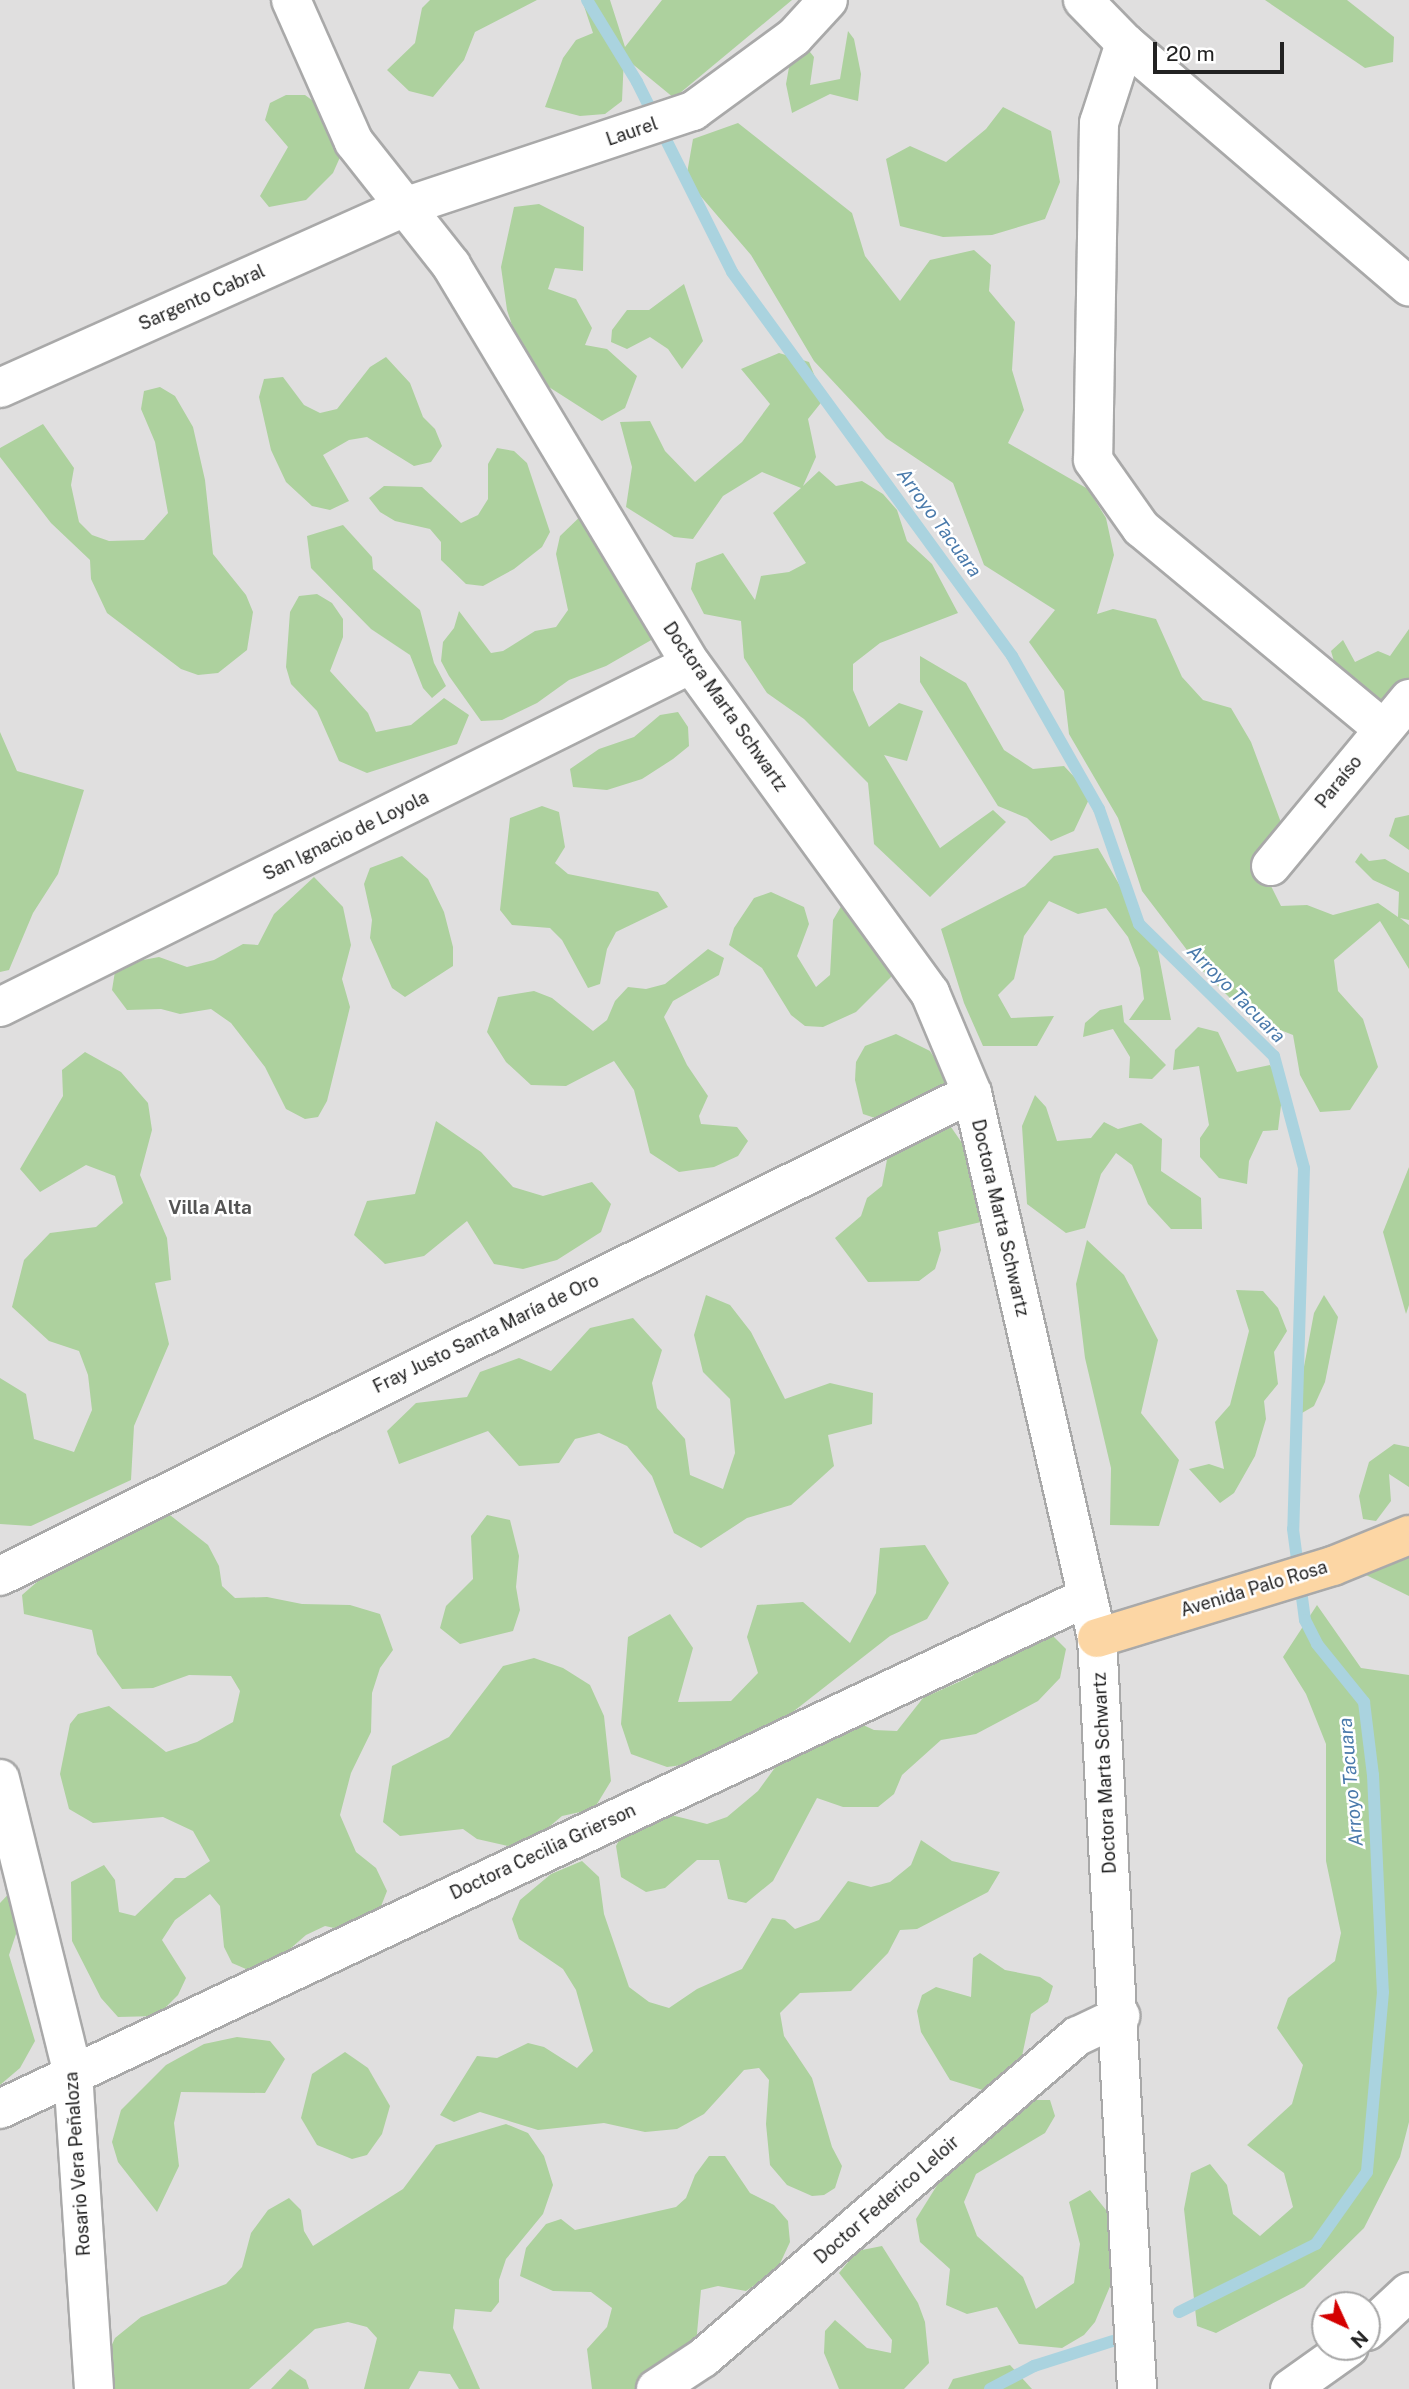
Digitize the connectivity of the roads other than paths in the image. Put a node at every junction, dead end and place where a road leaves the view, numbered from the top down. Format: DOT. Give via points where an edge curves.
graph roads {
  1 [pos="291,0"];
  2 [pos="828,0"];
  3 [pos="1083,0"];
  4 [pos="1125,43"];
  5 [pos="404,207"];
  6 [pos="1409,285"];
  7 [pos="0,388"];
  8 [pos="691,664"];
  9 [pos="1409,699"];
  10 [pos="1383,729"];
  11 [pos="1270,866"];
  12 [pos="0,1007"];
  13 [pos="972,1093"];
  14 [pos="1409,1535"];
  15 [pos="0,1576"];
  16 [pos="1087,1597"];
  17 [pos="1097,1638"];
  18 [pos="0,1779"];
  19 [pos="1120,2016"];
  20 [pos="72,2073"];
  21 [pos="0,2109"];
  22 [pos="1409,2292"];
  23 [pos="1381,2317"];
  24 [pos="1329,2361"];
  25 [pos="94,2389"];
  26 [pos="656,2389"];
  27 [pos="1137,2389"];
  28 [pos="1290,2389"];
  1 -- 5 [label="street, Doctora Marta Schwartz" via="354,142"];
  2 -- 5 [label="street, Laurel" via="794,37 693,111"];
  3 -- 4 [label="street"];
  4 -- 6 [label="street"];
  4 -- 10 [label="street" via="1099,123 1093,460 1141,527"];
  5 -- 7 [label="street, Sargento Cabral"];
  5 -- 8 [label="street, Doctora Marta Schwartz" via="451,265"];
  8 -- 12 [label="street, San Ignacio de Loyola"];
  8 -- 13 [label="street, Doctora Marta Schwartz" via="930,993"];
  9 -- 10 [label="street, Paraíso"];
  10 -- 11 [label="street, Paraíso"];
  13 -- 15 [label="street, Fray Justo Santa María de Oro"];
  13 -- 16 [label="street, Doctora Marta Schwartz"];
  14 -- 17 [label="main road, Avenida Palo Rosa" via="1333,1566"];
  16 -- 17 [label="street, Doctora Marta Schwartz"];
  16 -- 20 [label="street, Doctora Cecilia Grierson"];
  17 -- 19 [label="street, Doctora Marta Schwartz"];
  18 -- 20 [label="street, Rosario Vera Peñaloza"];
  19 -- 26 [label="street, Doctor Federico Leloir" via="1078,2036 703,2358"];
  19 -- 27 [label="street, Doctora Marta Schwartz"];
  20 -- 21 [label="street, Doctora Cecilia Grierson"];
  20 -- 25 [label="street, Rosario Vera Peñaloza"];
  22 -- 23 [label="street"];
  24 -- 28 [label="street"];
}
